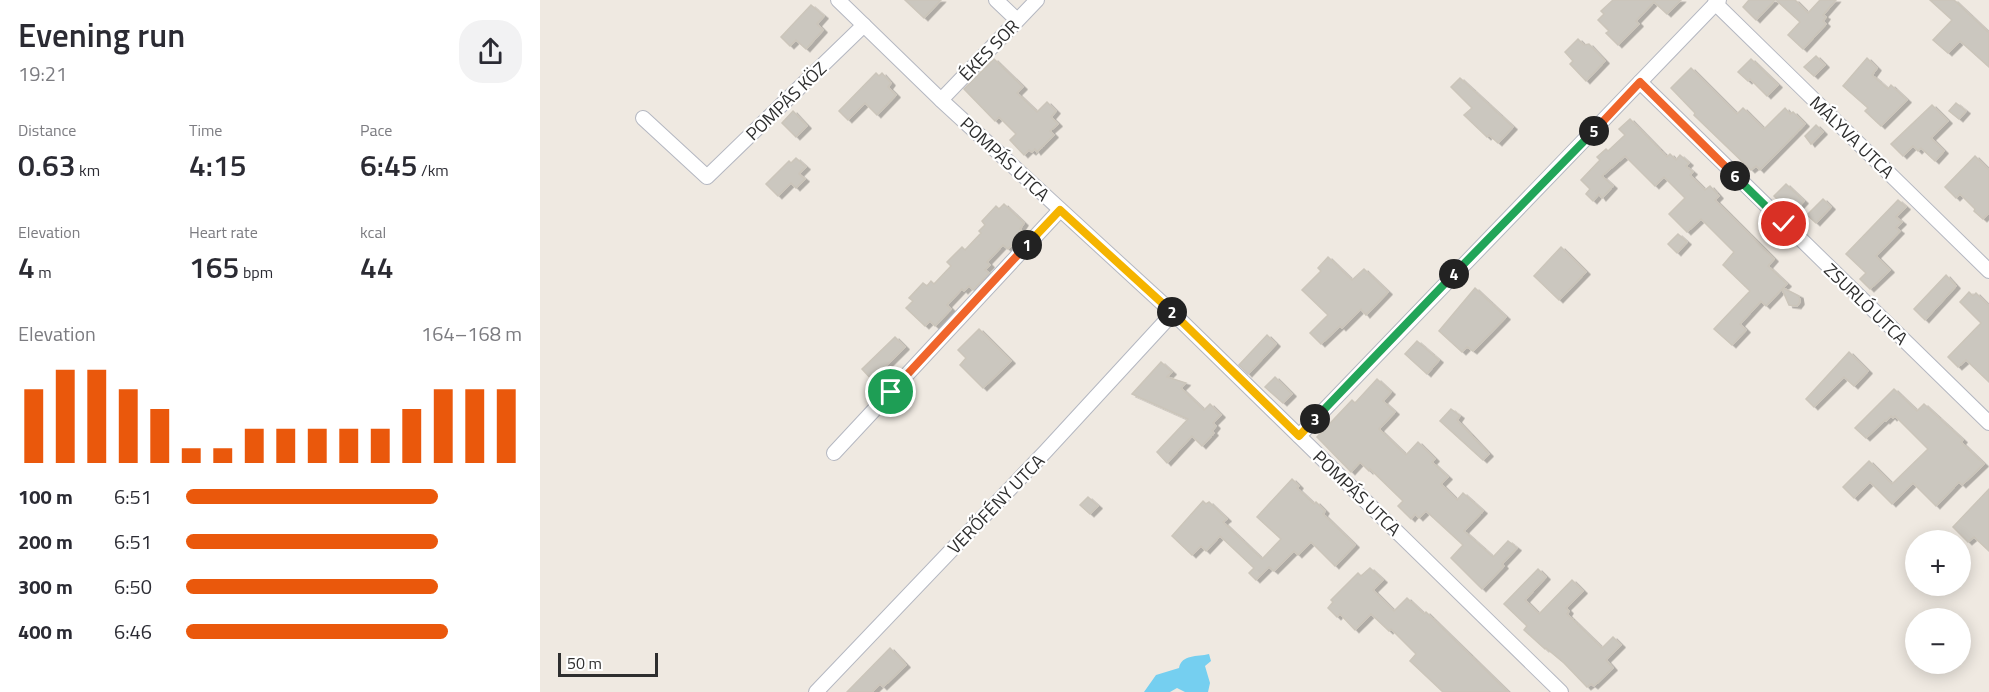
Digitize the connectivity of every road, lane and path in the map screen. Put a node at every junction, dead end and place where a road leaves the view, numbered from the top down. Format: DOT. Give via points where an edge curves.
graph roads {
  1 [pos="838,0"];
  2 [pos="996,0"];
  3 [pos="1037,0"];
  4 [pos="1717,2"];
  5 [pos="1017,20"];
  6 [pos="864,25"];
  7 [pos="1640,82"];
  8 [pos="941,100"];
  9 [pos="643,118"];
  10 [pos="1060,210"];
  11 [pos="1989,271"];
  12 [pos="1173,313"];
  13 [pos="1989,423"];
  14 [pos="1299,436"];
  15 [pos="834,453"];
  16 [pos="816,692"];
  17 [pos="1561,692"];
  1 -- 6 [label="street, POMPÁS UTCA"];
  2 -- 5 [label="street"];
  3 -- 5 [label="street, ÉKES SOR"];
  4 -- 7 [label="street"];
  4 -- 11 [label="street, MÁLYVA UTCA"];
  5 -- 8 [label="street, ÉKES SOR"];
  6 -- 8 [label="street, POMPÁS UTCA"];
  6 -- 9 [label="street, POMPÁS KÖZ" via="707,177"];
  7 -- 13 [label="street, ZSURLÓ UTCA"];
  7 -- 14 [label="street"];
  8 -- 10 [label="street, POMPÁS UTCA"];
  10 -- 12 [label="street, POMPÁS UTCA"];
  10 -- 15 [label="street"];
  12 -- 14 [label="street, POMPÁS UTCA"];
  12 -- 16 [label="street, VERŐFÉNY UTCA"];
  14 -- 17 [label="street, POMPÁS UTCA"];
}
